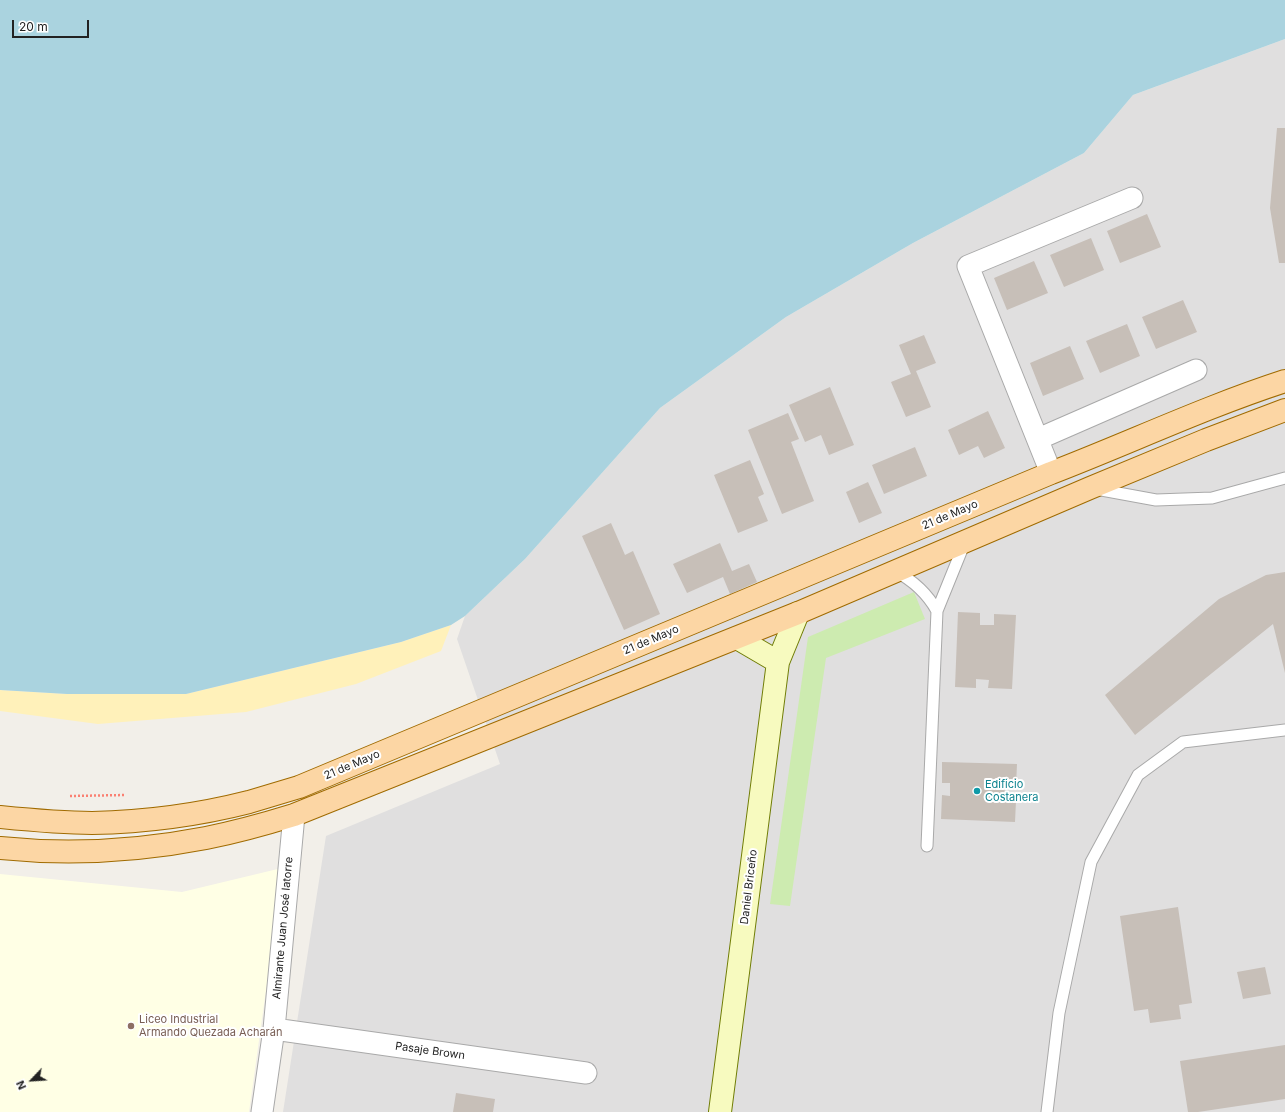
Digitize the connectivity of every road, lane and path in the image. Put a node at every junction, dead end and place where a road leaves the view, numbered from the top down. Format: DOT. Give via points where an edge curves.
graph roads {
  1 [pos="1132,198"];
  2 [pos="1196,370"];
  3 [pos="1285,381"];
  4 [pos="1285,410"];
  5 [pos="1038,439"];
  6 [pos="1052,473"];
  7 [pos="1285,478"];
  8 [pos="1090,488"];
  9 [pos="965,541"];
  10 [pos="895,571"];
  11 [pos="937,611"];
  12 [pos="798,613"];
  13 [pos="737,638"];
  14 [pos="778,662"];
  15 [pos="1285,730"];
  16 [pos="126,795"];
  17 [pos="65,796"];
  18 [pos="294,815"];
  19 [pos="0,817"];
  20 [pos="927,846"];
  21 [pos="0,848"];
  22 [pos="274,1029"];
  23 [pos="586,1074"];
  24 [pos="262,1112"];
  25 [pos="720,1112"];
  26 [pos="1047,1112"];
  1 -- 5 [label="street" via="968,266"];
  2 -- 5 [label="street"];
  3 -- 6 [label="main road, 21 de Mayo" via="1187,417"];
  4 -- 8 [label="main road"];
  5 -- 6 [label="street"];
  6 -- 19 [label="main road, 21 de Mayo" via="299,787 241,804 145,820 92,823"];
  7 -- 8 [label="lane" via="1212,498 1156,500"];
  8 -- 9 [label="main road"];
  9 -- 10 [label="main road"];
  9 -- 11 [label="lane"];
  10 -- 11 [label="lane" via="927,595"];
  10 -- 12 [label="main road"];
  11 -- 20 [label="lane"];
  12 -- 13 [label="main road"];
  12 -- 14 [label="street, Daniel Briceño"];
  13 -- 14 [label="street"];
  13 -- 18 [label="main road"];
  14 -- 25 [label="street, Daniel Briceño"];
  15 -- 26 [label="lane" via="1183,742 1138,775 1090,862 1059,1013"];
  16 -- 17 [label="path"];
  18 -- 21 [label="main road" via="250,828 160,845 55,851"];
  18 -- 22 [label="street, Almirante Juan José latorre"];
  22 -- 23 [label="street, Pasaje Brown"];
  22 -- 24 [label="street, Almirante Juan José latorre"];
}
